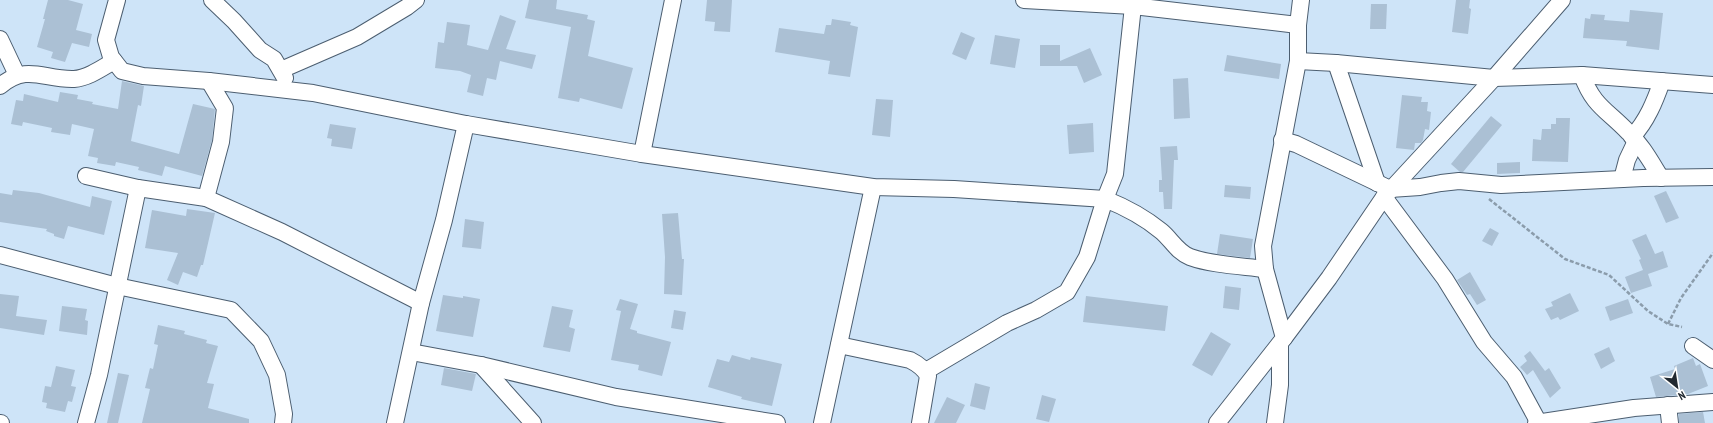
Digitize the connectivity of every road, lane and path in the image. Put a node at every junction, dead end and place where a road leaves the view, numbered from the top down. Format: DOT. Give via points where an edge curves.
graph roads {
  1 [pos="117,0"];
  2 [pos="212,0"];
  3 [pos="416,0"];
  4 [pos="673,0"];
  5 [pos="1024,0"];
  6 [pos="1301,0"];
  7 [pos="1562,0"];
  8 [pos="1133,6"];
  9 [pos="1298,25"];
  10 [pos="0,39"];
  11 [pos="114,61"];
  12 [pos="1298,61"];
  13 [pos="1336,63"];
  14 [pos="281,70"];
  15 [pos="16,75"];
  16 [pos="1582,75"];
  17 [pos="1494,78"];
  18 [pos="209,81"];
  19 [pos="1662,81"];
  20 [pos="1713,85"];
  21 [pos="0,86"];
  22 [pos="292,90"];
  23 [pos="466,124"];
  24 [pos="1634,139"];
  25 [pos="1282,140"];
  26 [pos="642,154"];
  27 [pos="86,176"];
  28 [pos="1713,177"];
  29 [pos="1660,178"];
  30 [pos="1622,179"];
  31 [pos="873,187"];
  32 [pos="138,188"];
  33 [pos="1384,190"];
  34 [pos="1486,196"];
  35 [pos="206,198"];
  36 [pos="1105,199"];
  37 [pos="1713,253"];
  38 [pos="0,255"];
  39 [pos="1265,269"];
  40 [pos="117,286"];
  41 [pos="421,303"];
  42 [pos="1668,324"];
  43 [pos="1682,327"];
  44 [pos="1282,341"];
  45 [pos="839,346"];
  46 [pos="1693,346"];
  47 [pos="411,352"];
  48 [pos="1713,360"];
  49 [pos="481,365"];
  50 [pos="926,371"];
  51 [pos="1713,402"];
  52 [pos="1668,405"];
  53 [pos="86,423"];
  54 [pos="283,423"];
  55 [pos="395,423"];
  56 [pos="533,423"];
  57 [pos="774,423"];
  58 [pos="822,423"];
  59 [pos="920,423"];
  60 [pos="1217,423"];
  61 [pos="1275,423"];
  62 [pos="1538,423"];
  63 [pos="1670,423"];
  1 -- 11 [label="street" via="106,40"];
  2 -- 14 [label="street" via="260,50 274,59"];
  3 -- 14 [label="street" via="357,37"];
  4 -- 26 [label="street"];
  5 -- 8 [label="street"];
  6 -- 9 [label="street"];
  7 -- 17 [label="street"];
  8 -- 9 [label="street"];
  8 -- 36 [label="street" via="1115,174"];
  9 -- 12 [label="street"];
  10 -- 15 [label="street"];
  11 -- 15 [label="street" via="85,77"];
  11 -- 18 [label="street" via="122,71 142,76"];
  12 -- 13 [label="street"];
  12 -- 25 [label="street"];
  13 -- 17 [label="street"];
  13 -- 33 [label="street"];
  14 -- 22 [label="street"];
  15 -- 21 [label="street"];
  16 -- 17 [label="street"];
  16 -- 19 [label="street"];
  16 -- 24 [label="street" via="1589,93"];
  17 -- 33 [label="street"];
  18 -- 22 [label="street"];
  18 -- 35 [label="street" via="225,108 221,142"];
  19 -- 20 [label="street"];
  19 -- 24 [label="street" via="1654,103"];
  22 -- 23 [label="street"];
  23 -- 26 [label="street"];
  23 -- 41 [label="street" via="444,220"];
  24 -- 29 [label="street"];
  24 -- 30 [label="street"];
  25 -- 33 [label="street" via="1296,144"];
  25 -- 39 [label="street" via="1263,246"];
  26 -- 31 [label="street"];
  27 -- 32 [label="street"];
  28 -- 29 [label="street"];
  29 -- 30 [label="street"];
  30 -- 33 [label="street" via="1501,185 1459,181"];
  31 -- 36 [label="street" via="954,189"];
  31 -- 45 [label="street"];
  32 -- 35 [label="street"];
  32 -- 40 [label="street"];
  33 -- 44 [label="street" via="1329,278"];
  33 -- 62 [label="street" via="1445,279 1484,342 1514,377"];
  34 -- 42 [label="path" via="1565,259 1609,275 1638,304"];
  35 -- 41 [label="street" via="282,232"];
  36 -- 39 [label="street" via="1142,217 1162,231 1178,250 1189,257"];
  36 -- 50 [label="street" via="1086,257 1067,292 1007,323"];
  37 -- 42 [label="path" via="1681,298"];
  38 -- 40 [label="street"];
  39 -- 44 [label="street"];
  40 -- 53 [label="street" via="99,375"];
  40 -- 54 [label="street" via="231,310 261,341 277,375 284,414"];
  41 -- 47 [label="street"];
  42 -- 43 [label="path"];
  44 -- 60 [label="street"];
  44 -- 61 [label="street"];
  45 -- 50 [label="street" via="910,360"];
  45 -- 58 [label="street"];
  46 -- 48 [label="street"];
  47 -- 49 [label="street"];
  47 -- 55 [label="street"];
  49 -- 56 [label="street"];
  49 -- 57 [label="street" via="616,397"];
  50 -- 59 [label="street" via="928,376"];
  51 -- 52 [label="street"];
  52 -- 62 [label="street"];
  52 -- 63 [label="street"];
}
